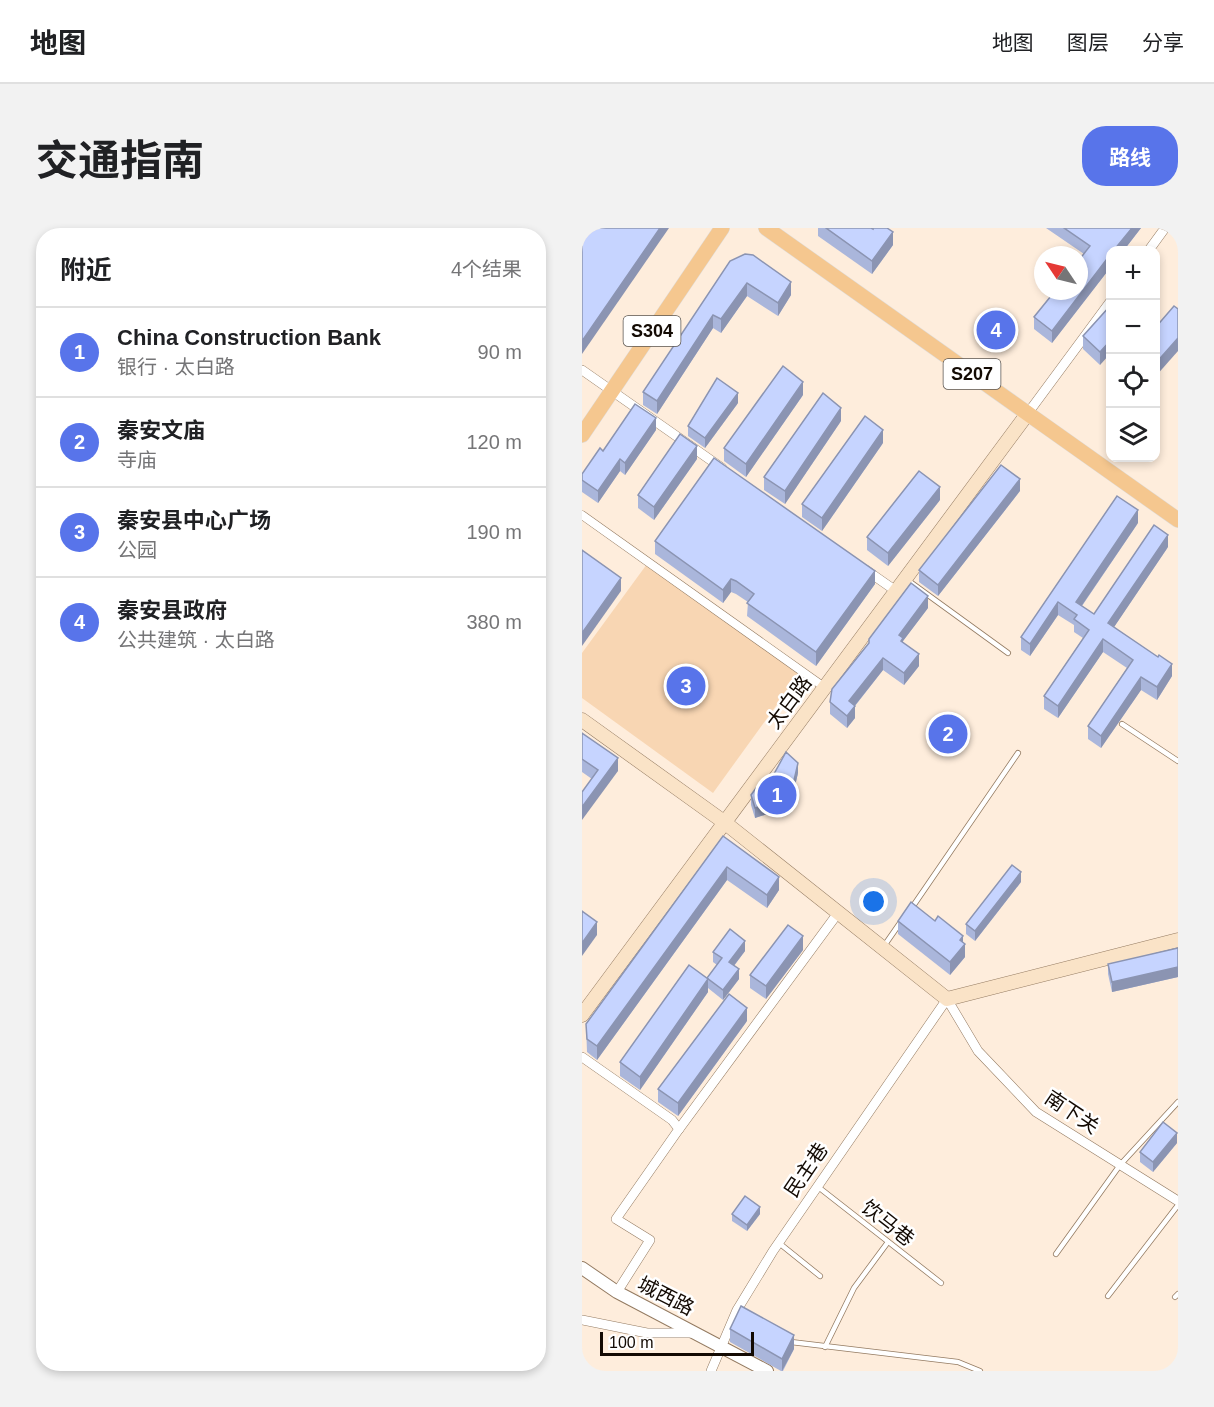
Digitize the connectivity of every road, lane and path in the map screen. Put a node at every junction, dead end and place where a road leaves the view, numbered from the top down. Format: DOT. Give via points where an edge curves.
graph roads {
  1 [pos="722,228"];
  2 [pos="766,228"];
  3 [pos="1165,228"];
  4 [pos="1152,246"];
  5 [pos="1106,307"];
  6 [pos="582,370"];
  7 [pos="612,390"];
  8 [pos="1028,413"];
  9 [pos="582,435"];
  10 [pos="730,473"];
  11 [pos="582,515"];
  12 [pos="1178,520"];
  13 [pos="856,563"];
  14 [pos="905,578"];
  15 [pos="896,591"];
  16 [pos="1008,653"];
  17 [pos="825,687"];
  18 [pos="582,720"];
  19 [pos="1122,724"];
  20 [pos="1018,753"];
  21 [pos="1178,761"];
  22 [pos="724,822"];
  23 [pos="838,913"];
  24 [pos="1178,940"];
  25 [pos="882,948"];
  26 [pos="947,999"];
  27 [pos="582,1015"];
  28 [pos="582,1058"];
  29 [pos="1178,1102"];
  30 [pos="679,1129"];
  31 [pos="1120,1164"];
  32 [pos="818,1186"];
  33 [pos="1178,1203"];
  34 [pos="888,1242"];
  35 [pos="778,1243"];
  36 [pos="1056,1254"];
  37 [pos="582,1268"];
  38 [pos="820,1276"];
  39 [pos="941,1283"];
  40 [pos="617,1292"];
  41 [pos="1108,1296"];
  42 [pos="582,1320"];
  43 [pos="696,1333"];
  44 [pos="785,1339"];
  45 [pos="825,1347"];
  46 [pos="722,1348"];
  47 [pos="711,1371"];
  48 [pos="767,1371"];
  49 [pos="980,1371"];
  1 -- 7 [label="main road, S304"];
  2 -- 8 [label="main road, S207"];
  3 -- 4 [label="street"];
  5 -- 8 [label="street"];
  6 -- 7 [label="street"];
  7 -- 9 [label="main road, S304"];
  7 -- 10 [label="street"];
  8 -- 12 [label="main road, S207"];
  8 -- 14 [label="main road, 太白路"];
  11 -- 17 [label="street"];
  13 -- 15 [label="street"];
  14 -- 15 [label="main road, 太白路"];
  14 -- 16 [label="lane"];
  15 -- 17 [label="main road, 太白路"];
  17 -- 22 [label="main road, 太白路"];
  18 -- 22 [label="main road"];
  19 -- 21 [label="lane"];
  20 -- 25 [label="lane"];
  22 -- 23 [label="main road"];
  22 -- 27 [label="main road, 太白路"];
  23 -- 25 [label="main road"];
  23 -- 30 [label="street"];
  24 -- 26 [label="main road"];
  25 -- 26 [label="main road"];
  26 -- 31 [label="street, 南下关" via="978,1051 1036,1112"];
  26 -- 32 [label="street, 民主巷"];
  28 -- 30 [label="street" via="672,1120"];
  29 -- 31 [label="lane"];
  30 -- 40 [label="street" via="616,1219 650,1240"];
  31 -- 33 [label="street, 南下关"];
  31 -- 36 [label="lane"];
  32 -- 34 [label="lane, 饮马巷"];
  32 -- 35 [label="street, 民主巷"];
  33 -- 41 [label="lane"];
  34 -- 39 [label="lane, 饮马巷"];
  34 -- 45 [label="lane" via="854,1288"];
  35 -- 38 [label="lane"];
  35 -- 46 [label="street, 民主巷"];
  37 -- 40 [label="street, 城西路"];
  40 -- 43 [label="street, 城西路"];
  42 -- 43 [label="street" via="647,1333"];
  43 -- 46 [label="street, 城西路"];
  44 -- 45 [label="lane" via="794,1344"];
  45 -- 49 [label="lane" via="958,1362"];
  46 -- 47 [label="street, 民主巷"];
  46 -- 48 [label="street, 城西路"];
}
